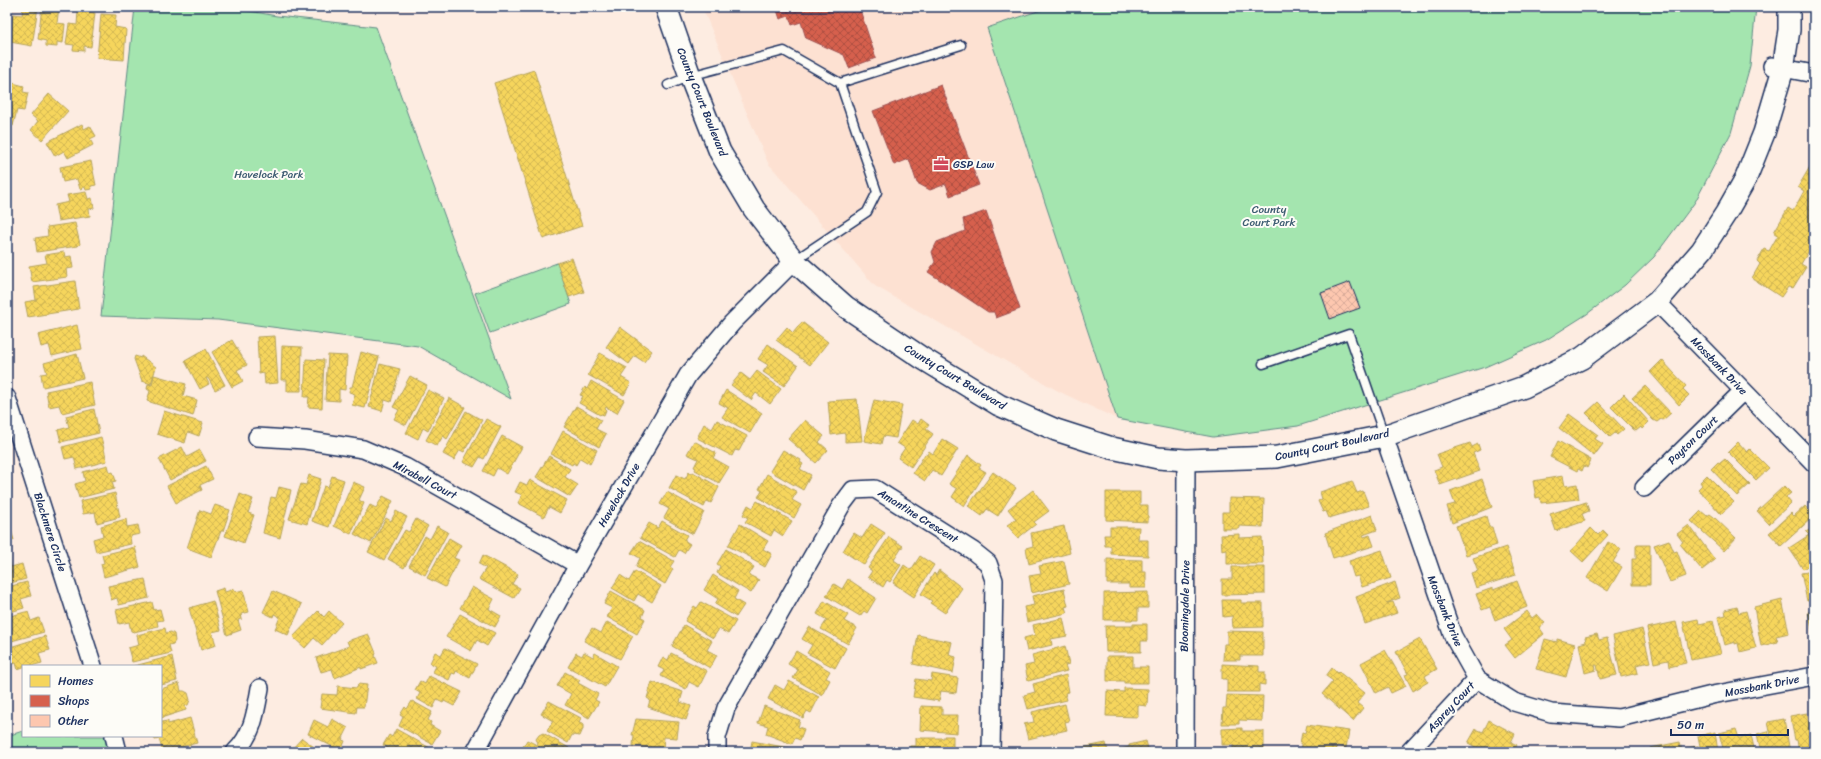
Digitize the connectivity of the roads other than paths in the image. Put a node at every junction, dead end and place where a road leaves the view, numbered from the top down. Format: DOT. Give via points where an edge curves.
graph roads {
  1 [pos="666,7"];
  2 [pos="1789,7"];
  3 [pos="961,45"];
  4 [pos="1777,67"];
  5 [pos="1814,74"];
  6 [pos="690,76"];
  7 [pos="840,83"];
  8 [pos="668,85"];
  9 [pos="794,261"];
  10 [pos="1657,302"];
  11 [pos="1263,364"];
  12 [pos="1743,391"];
  13 [pos="7,398"];
  14 [pos="1384,436"];
  15 [pos="257,437"];
  16 [pos="1186,460"];
  17 [pos="1814,463"];
  18 [pos="1644,488"];
  19 [pos="578,565"];
  20 [pos="93,665"];
  21 [pos="1814,676"];
  22 [pos="1477,679"];
  23 [pos="260,688"];
  24 [pos="114,737"];
  25 [pos="118,752"];
  26 [pos="235,752"];
  27 [pos="475,752"];
  28 [pos="717,752"];
  29 [pos="991,752"];
  30 [pos="1185,752"];
  31 [pos="1409,752"];
  1 -- 6 [label="street, County Court Boulevard"];
  2 -- 4 [label="street, County Court Boulevard" via="1789,30"];
  3 -- 7 [label="lane"];
  4 -- 5 [label="street"];
  4 -- 10 [label="street, County Court Boulevard" via="1764,132 1746,178 1702,250"];
  6 -- 7 [label="lane" via="784,51"];
  6 -- 8 [label="lane"];
  6 -- 9 [label="street, County Court Boulevard" via="720,152 754,208"];
  7 -- 9 [label="lane" via="877,192 867,212"];
  9 -- 16 [label="street, County Court Boulevard" via="846,307 999,405 1056,430 1112,448 1158,458"];
  9 -- 19 [label="street, Havelock Drive" via="732,324 688,375"];
  10 -- 12 [label="street, Mossbank Drive"];
  10 -- 14 [label="street, County Court Boulevard" via="1582,358 1524,387"];
  11 -- 14 [label="lane" via="1349,334"];
  12 -- 17 [label="street, Mossbank Drive"];
  12 -- 18 [label="street, Payton Court"];
  13 -- 20 [label="street, Blackmere Circle"];
  14 -- 16 [label="street, County Court Boulevard" via="1277,457"];
  14 -- 22 [label="street, Mossbank Drive" via="1453,636"];
  15 -- 19 [label="street, Mirabell Court" via="305,440 363,449 405,467"];
  16 -- 30 [label="street, Bloomingdale Drive"];
  19 -- 27 [label="street, Havelock Drive"];
  21 -- 22 [label="street, Mossbank Drive" via="1619,718 1551,713 1514,702"];
  22 -- 31 [label="street, Asprey Court"];
  23 -- 26 [label="street" via="254,722"];
  24 -- 25 [label="street"];
  28 -- 29 [label="street, Amantine Crescent" via="718,737 726,708 841,506 853,490 875,489 988,563 994,580"];
}
